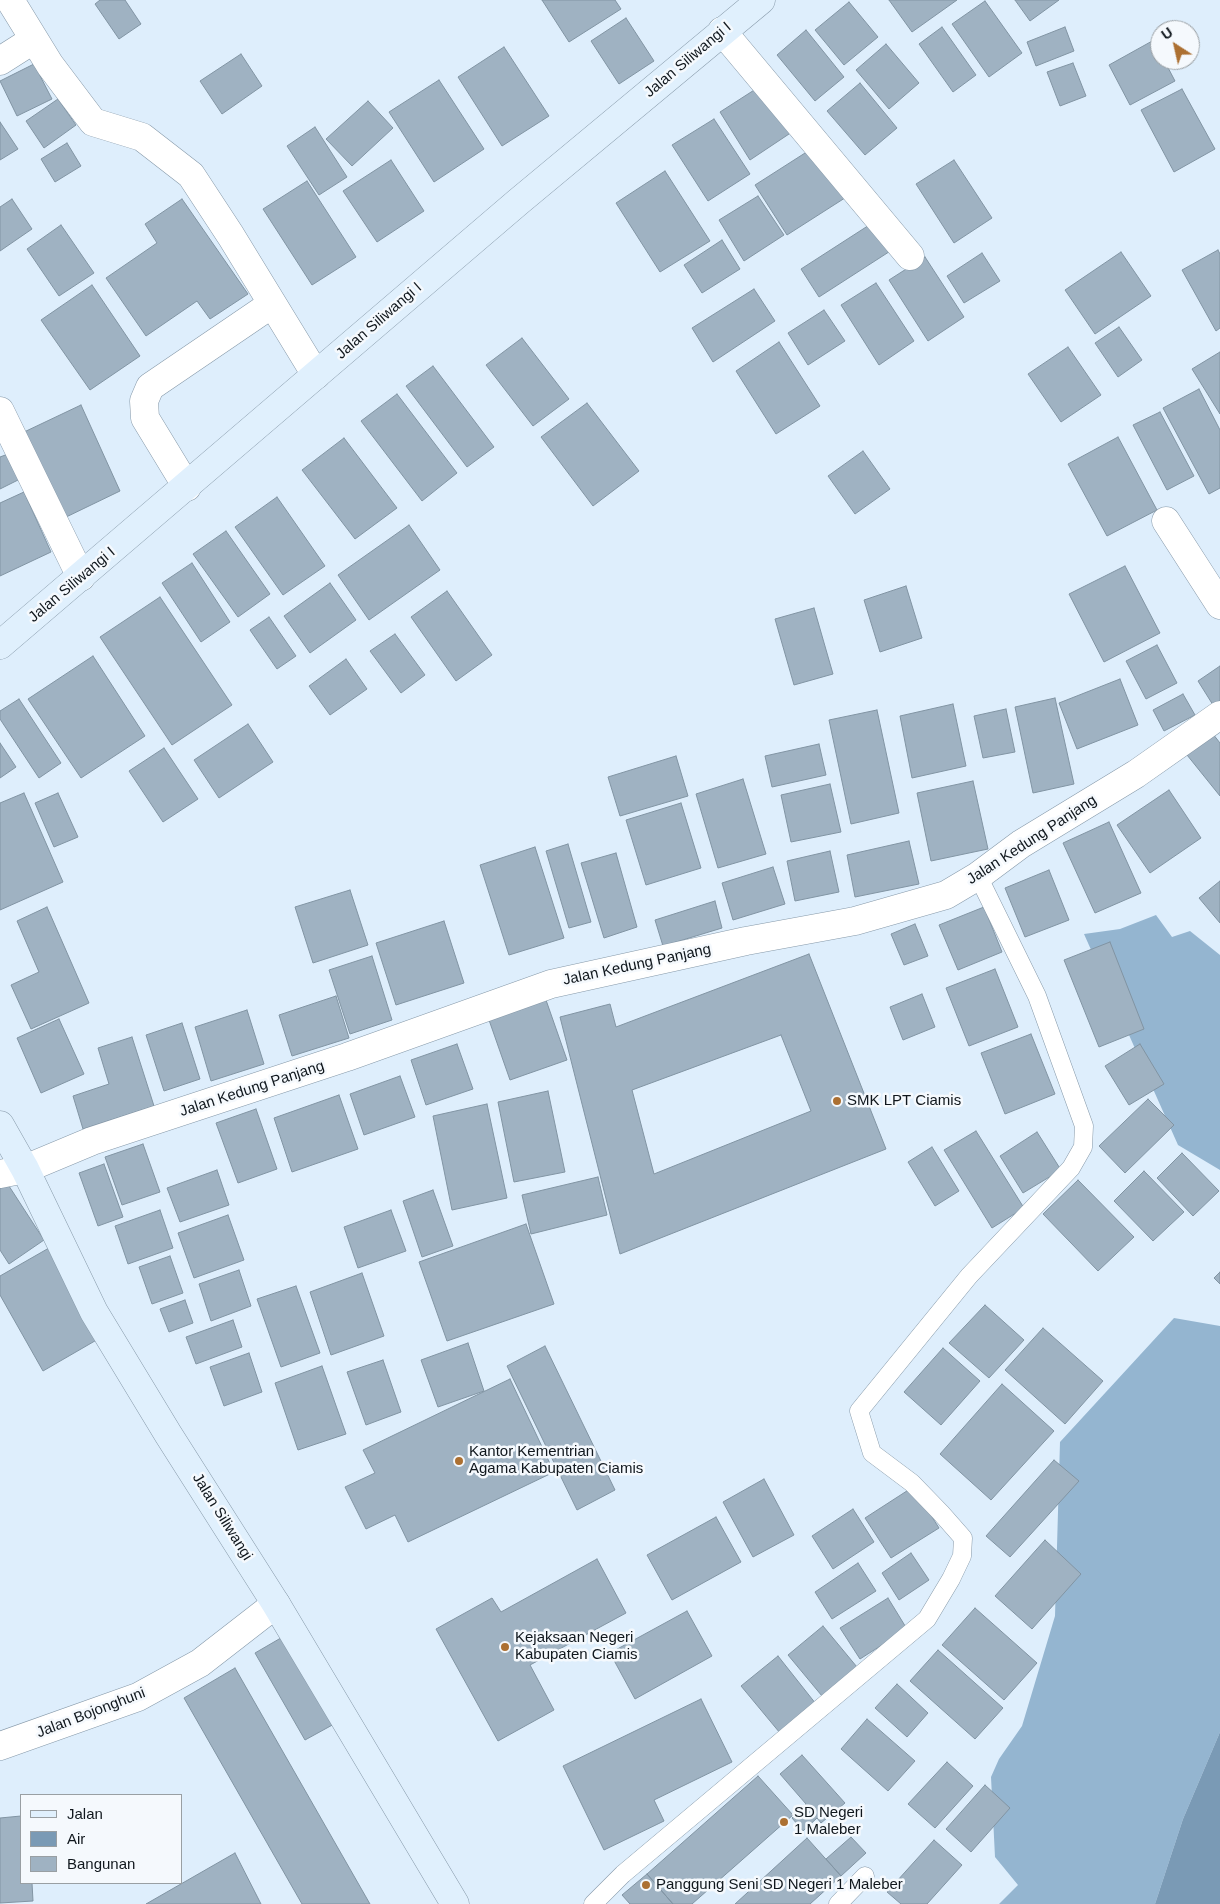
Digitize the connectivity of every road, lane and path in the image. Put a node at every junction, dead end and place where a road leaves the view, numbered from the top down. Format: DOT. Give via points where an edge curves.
graph roads {
  1 [pos="10,0"];
  2 [pos="761,0"];
  3 [pos="722,31"];
  4 [pos="34,40"];
  5 [pos="0,61"];
  6 [pos="910,256"];
  7 [pos="272,304"];
  8 [pos="316,375"];
  9 [pos="0,411"];
  10 [pos="187,487"];
  11 [pos="1166,521"];
  12 [pos="81,577"];
  13 [pos="1220,605"];
  14 [pos="0,646"];
  15 [pos="1220,715"];
  16 [pos="978,876"];
  17 [pos="0,1125"];
  18 [pos="12,1171"];
  19 [pos="276,1604"];
  20 [pos="0,1746"];
  21 [pos="864,1876"];
  22 [pos="455,1904"];
  23 [pos="593,1904"];
  24 [pos="838,1904"];
  1 -- 4 [label="street"];
  2 -- 3 [label="main road, Jalan Siliwangi I"];
  3 -- 6 [label="street"];
  3 -- 8 [label="main road, Jalan Siliwangi I"];
  4 -- 5 [label="street"];
  4 -- 7 [label="street" via="93,122 142,137 191,175"];
  7 -- 8 [label="street"];
  7 -- 10 [label="street" via="150,387 144,401 145,418"];
  8 -- 10 [label="main road, Jalan Siliwangi I"];
  9 -- 12 [label="street"];
  10 -- 12 [label="main road, Jalan Siliwangi I"];
  11 -- 13 [label="street"];
  12 -- 14 [label="main road, Jalan Siliwangi I"];
  15 -- 16 [label="street, Jalan Kedung Panjang" via="1136,774 1021,844"];
  16 -- 18 [label="street, Jalan Kedung Panjang" via="946,896 855,921 746,941 551,984"];
  16 -- 23 [label="lane" via="1037,996 1084,1126 1083,1147 1071,1168 969,1276 860,1411 872,1453 912,1483 941,1513 962,1538 962,1556 927,1619 623,1874"];
  17 -- 18 [label="main road, Jalan Siliwangi"];
  18 -- 19 [label="main road, Jalan Siliwangi" via="168,1434"];
  19 -- 20 [label="street, Jalan Bojonghuni" via="200,1663 138,1697"];
  19 -- 22 [label="main road, Jalan Siliwangi"];
  21 -- 24 [label="lane"];
}
